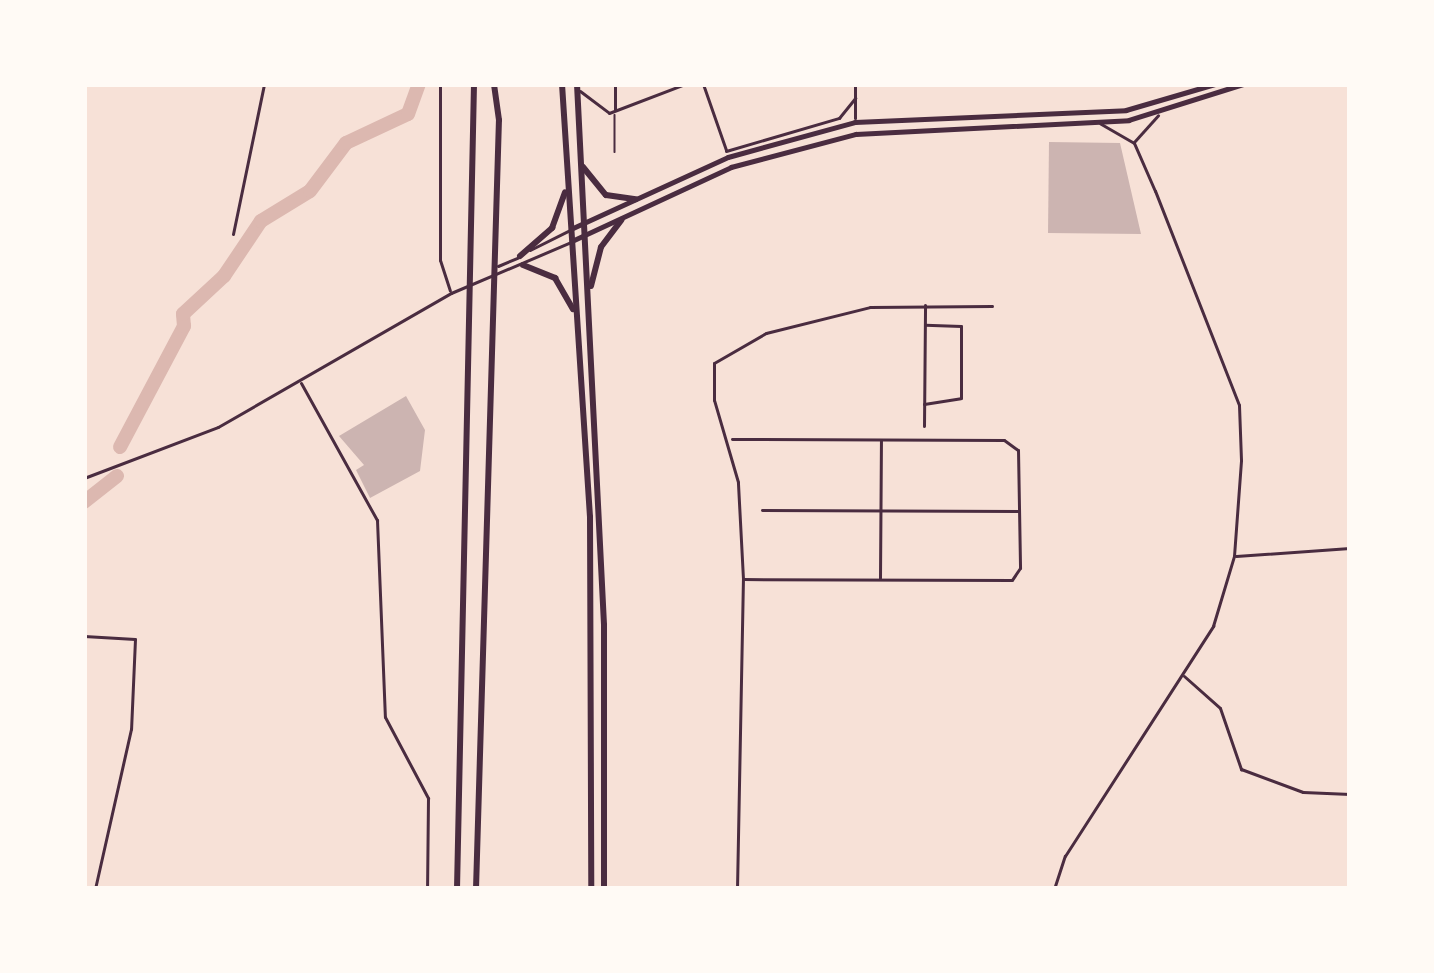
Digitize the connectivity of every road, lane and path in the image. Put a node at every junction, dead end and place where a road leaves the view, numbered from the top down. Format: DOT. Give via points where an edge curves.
graph roads {
  1 [pos="264,84"];
  2 [pos="440,84"];
  3 [pos="474,84"];
  4 [pos="494,84"];
  5 [pos="562,84"];
  6 [pos="615,84"];
  7 [pos="685,84"];
  8 [pos="703,84"];
  9 [pos="855,84"];
  10 [pos="1215,84"];
  11 [pos="1243,84"];
  12 [pos="577,86"];
  13 [pos="855,98"];
  14 [pos="615,111"];
  15 [pos="1158,115"];
  16 [pos="855,122"];
  17 [pos="1096,122"];
  18 [pos="1134,143"];
  19 [pos="615,152"];
  20 [pos="727,154"];
  21 [pos="580,164"];
  22 [pos="566,187"];
  23 [pos="636,199"];
  24 [pos="621,220"];
  25 [pos="584,223"];
  26 [pos="571,229"];
  27 [pos="232,234"];
  28 [pos="585,236"];
  29 [pos="572,241"];
  30 [pos="521,261"];
  31 [pos="488,276"];
  32 [pos="589,291"];
  33 [pos="451,293"];
  34 [pos="925,303"];
  35 [pos="992,305"];
  36 [pos="575,312"];
  37 [pos="925,325"];
  38 [pos="301,383"];
  39 [pos="924,404"];
  40 [pos="924,426"];
  41 [pos="730,440"];
  42 [pos="881,440"];
  43 [pos="84,478"];
  44 [pos="762,510"];
  45 [pos="880,511"];
  46 [pos="1019,511"];
  47 [pos="1350,548"];
  48 [pos="1234,556"];
  49 [pos="742,579"];
  50 [pos="880,580"];
  51 [pos="84,636"];
  52 [pos="1183,675"];
  53 [pos="1350,794"];
  54 [pos="95,889"];
  55 [pos="427,889"];
  56 [pos="457,889"];
  57 [pos="476,889"];
  58 [pos="591,889"];
  59 [pos="604,889"];
  60 [pos="737,889"];
  61 [pos="1054,889"];
  1 -- 27 [label="street"];
  2 -- 33 [label="street" via="440,260"];
  3 -- 56 [label="highway"];
  4 -- 57 [label="highway" via="500,120"];
  5 -- 22 [label="highway"];
  6 -- 14 [label="street"];
  7 -- 14 [label="street"];
  8 -- 20 [label="street"];
  9 -- 13 [label="street"];
  10 -- 16 [label="main road" via="1126,110"];
  11 -- 15 [label="main road"];
  12 -- 14 [label="street"];
  12 -- 21 [label="highway"];
  13 -- 16 [label="street"];
  13 -- 20 [label="street" via="839,118"];
  14 -- 19 [label="lane"];
  15 -- 17 [label="main road"];
  15 -- 18 [label="street" via="1142,124"];
  16 -- 20 [label="main road"];
  17 -- 18 [label="street"];
  17 -- 24 [label="main road" via="856,134 731,167"];
  18 -- 48 [label="street" via="1239,405"];
  20 -- 23 [label="main road"];
  21 -- 23 [label="highway" via="606,195"];
  21 -- 25 [label="highway"];
  22 -- 26 [label="highway"];
  22 -- 30 [label="highway" via="552,228"];
  23 -- 25 [label="main road"];
  24 -- 28 [label="main road"];
  24 -- 32 [label="highway" via="602,247"];
  25 -- 26 [label="main road"];
  25 -- 28 [label="highway"];
  26 -- 29 [label="highway"];
  26 -- 30 [label="street"];
  28 -- 29 [label="main road"];
  28 -- 32 [label="highway"];
  29 -- 30 [label="street"];
  29 -- 36 [label="highway"];
  30 -- 31 [label="street"];
  30 -- 31 [label="street"];
  30 -- 36 [label="highway" via="555,278"];
  31 -- 33 [label="street"];
  32 -- 59 [label="highway" via="604,625"];
  33 -- 38 [label="street"];
  34 -- 35 [label="street"];
  34 -- 37 [label="street"];
  34 -- 41 [label="street" via="870,307 726,350 711,381"];
  36 -- 58 [label="highway" via="590,517"];
  37 -- 39 [label="street"];
  37 -- 39 [label="street" via="961,326 961,398"];
  38 -- 43 [label="street" via="218,428"];
  38 -- 55 [label="street" via="377,520 385,717 428,798"];
  39 -- 40 [label="street"];
  41 -- 42 [label="street"];
  41 -- 49 [label="street"];
  42 -- 45 [label="street"];
  42 -- 46 [label="street" via="1015,444"];
  44 -- 45 [label="street"];
  45 -- 46 [label="street"];
  45 -- 50 [label="street"];
  46 -- 50 [label="street" via="1016,577"];
  47 -- 48 [label="street"];
  48 -- 52 [label="street" via="1213,626"];
  49 -- 50 [label="street"];
  49 -- 60 [label="street"];
  51 -- 54 [label="street" via="135,639 131,729"];
  52 -- 53 [label="street" via="1220,708 1241,769 1303,792"];
  52 -- 61 [label="street" via="1065,856"];
}
